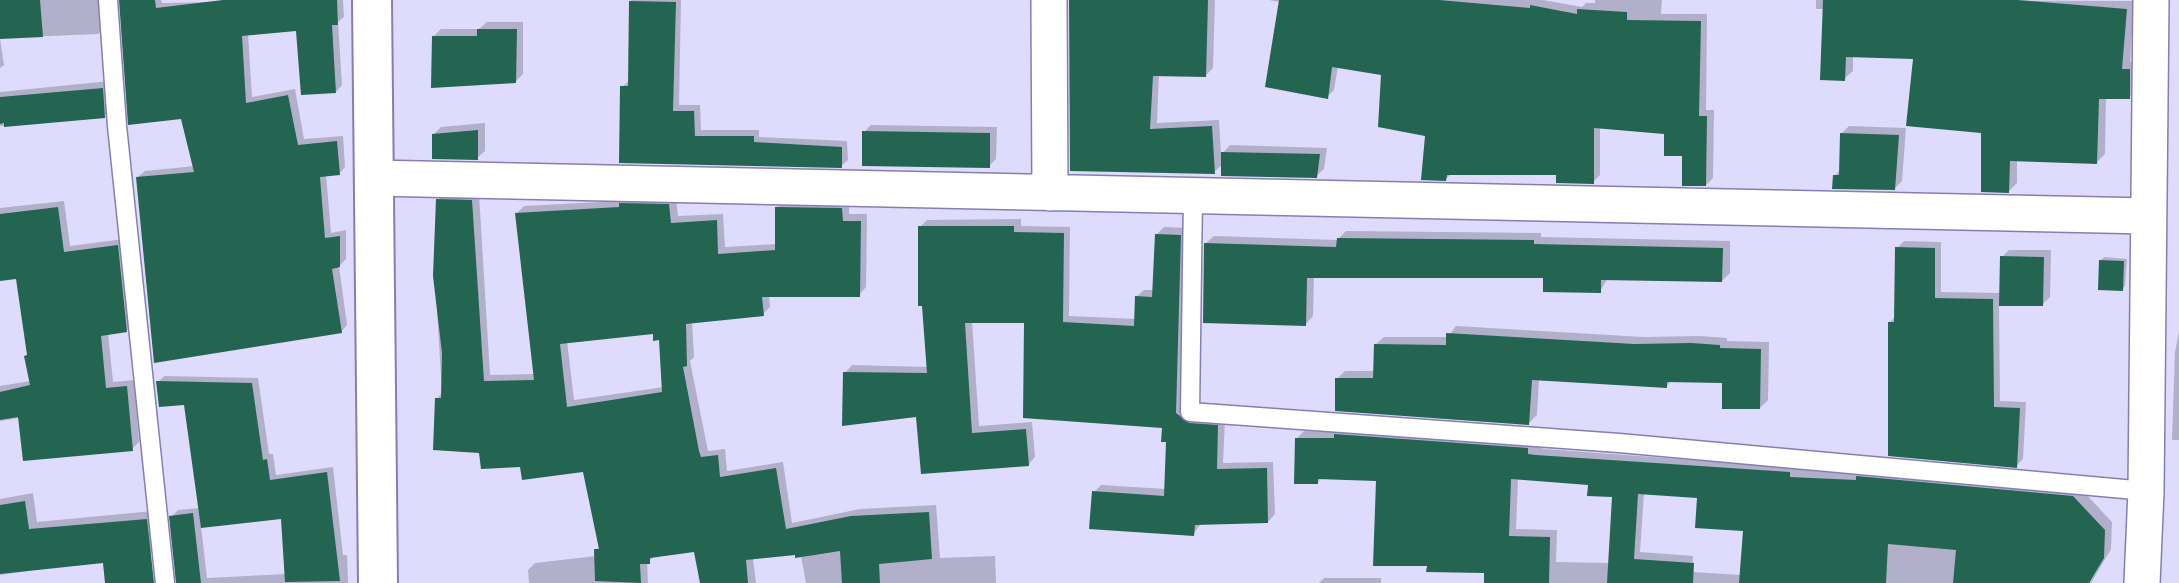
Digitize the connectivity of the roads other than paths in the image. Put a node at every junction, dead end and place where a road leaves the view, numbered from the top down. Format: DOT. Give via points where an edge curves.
graph roads {
  1 [pos="108,0"];
  2 [pos="372,0"];
  3 [pos="1049,0"];
  4 [pos="2151,0"];
  5 [pos="374,178"];
  6 [pos="1050,193"];
  7 [pos="1193,196"];
  8 [pos="2148,216"];
  9 [pos="2146,491"];
  10 [pos="166,583"];
  11 [pos="378,583"];
  12 [pos="2142,583"];
  1 -- 10 [label="lane" via="117,126"];
  2 -- 5 [label="street"];
  3 -- 6 [label="street"];
  4 -- 8 [label="street"];
  5 -- 6 [label="street"];
  5 -- 11 [label="street"];
  6 -- 7 [label="street"];
  7 -- 8 [label="street"];
  7 -- 9 [label="lane" via="1190,412 1619,443"];
  8 -- 9 [label="street"];
  9 -- 12 [label="street"];
}
